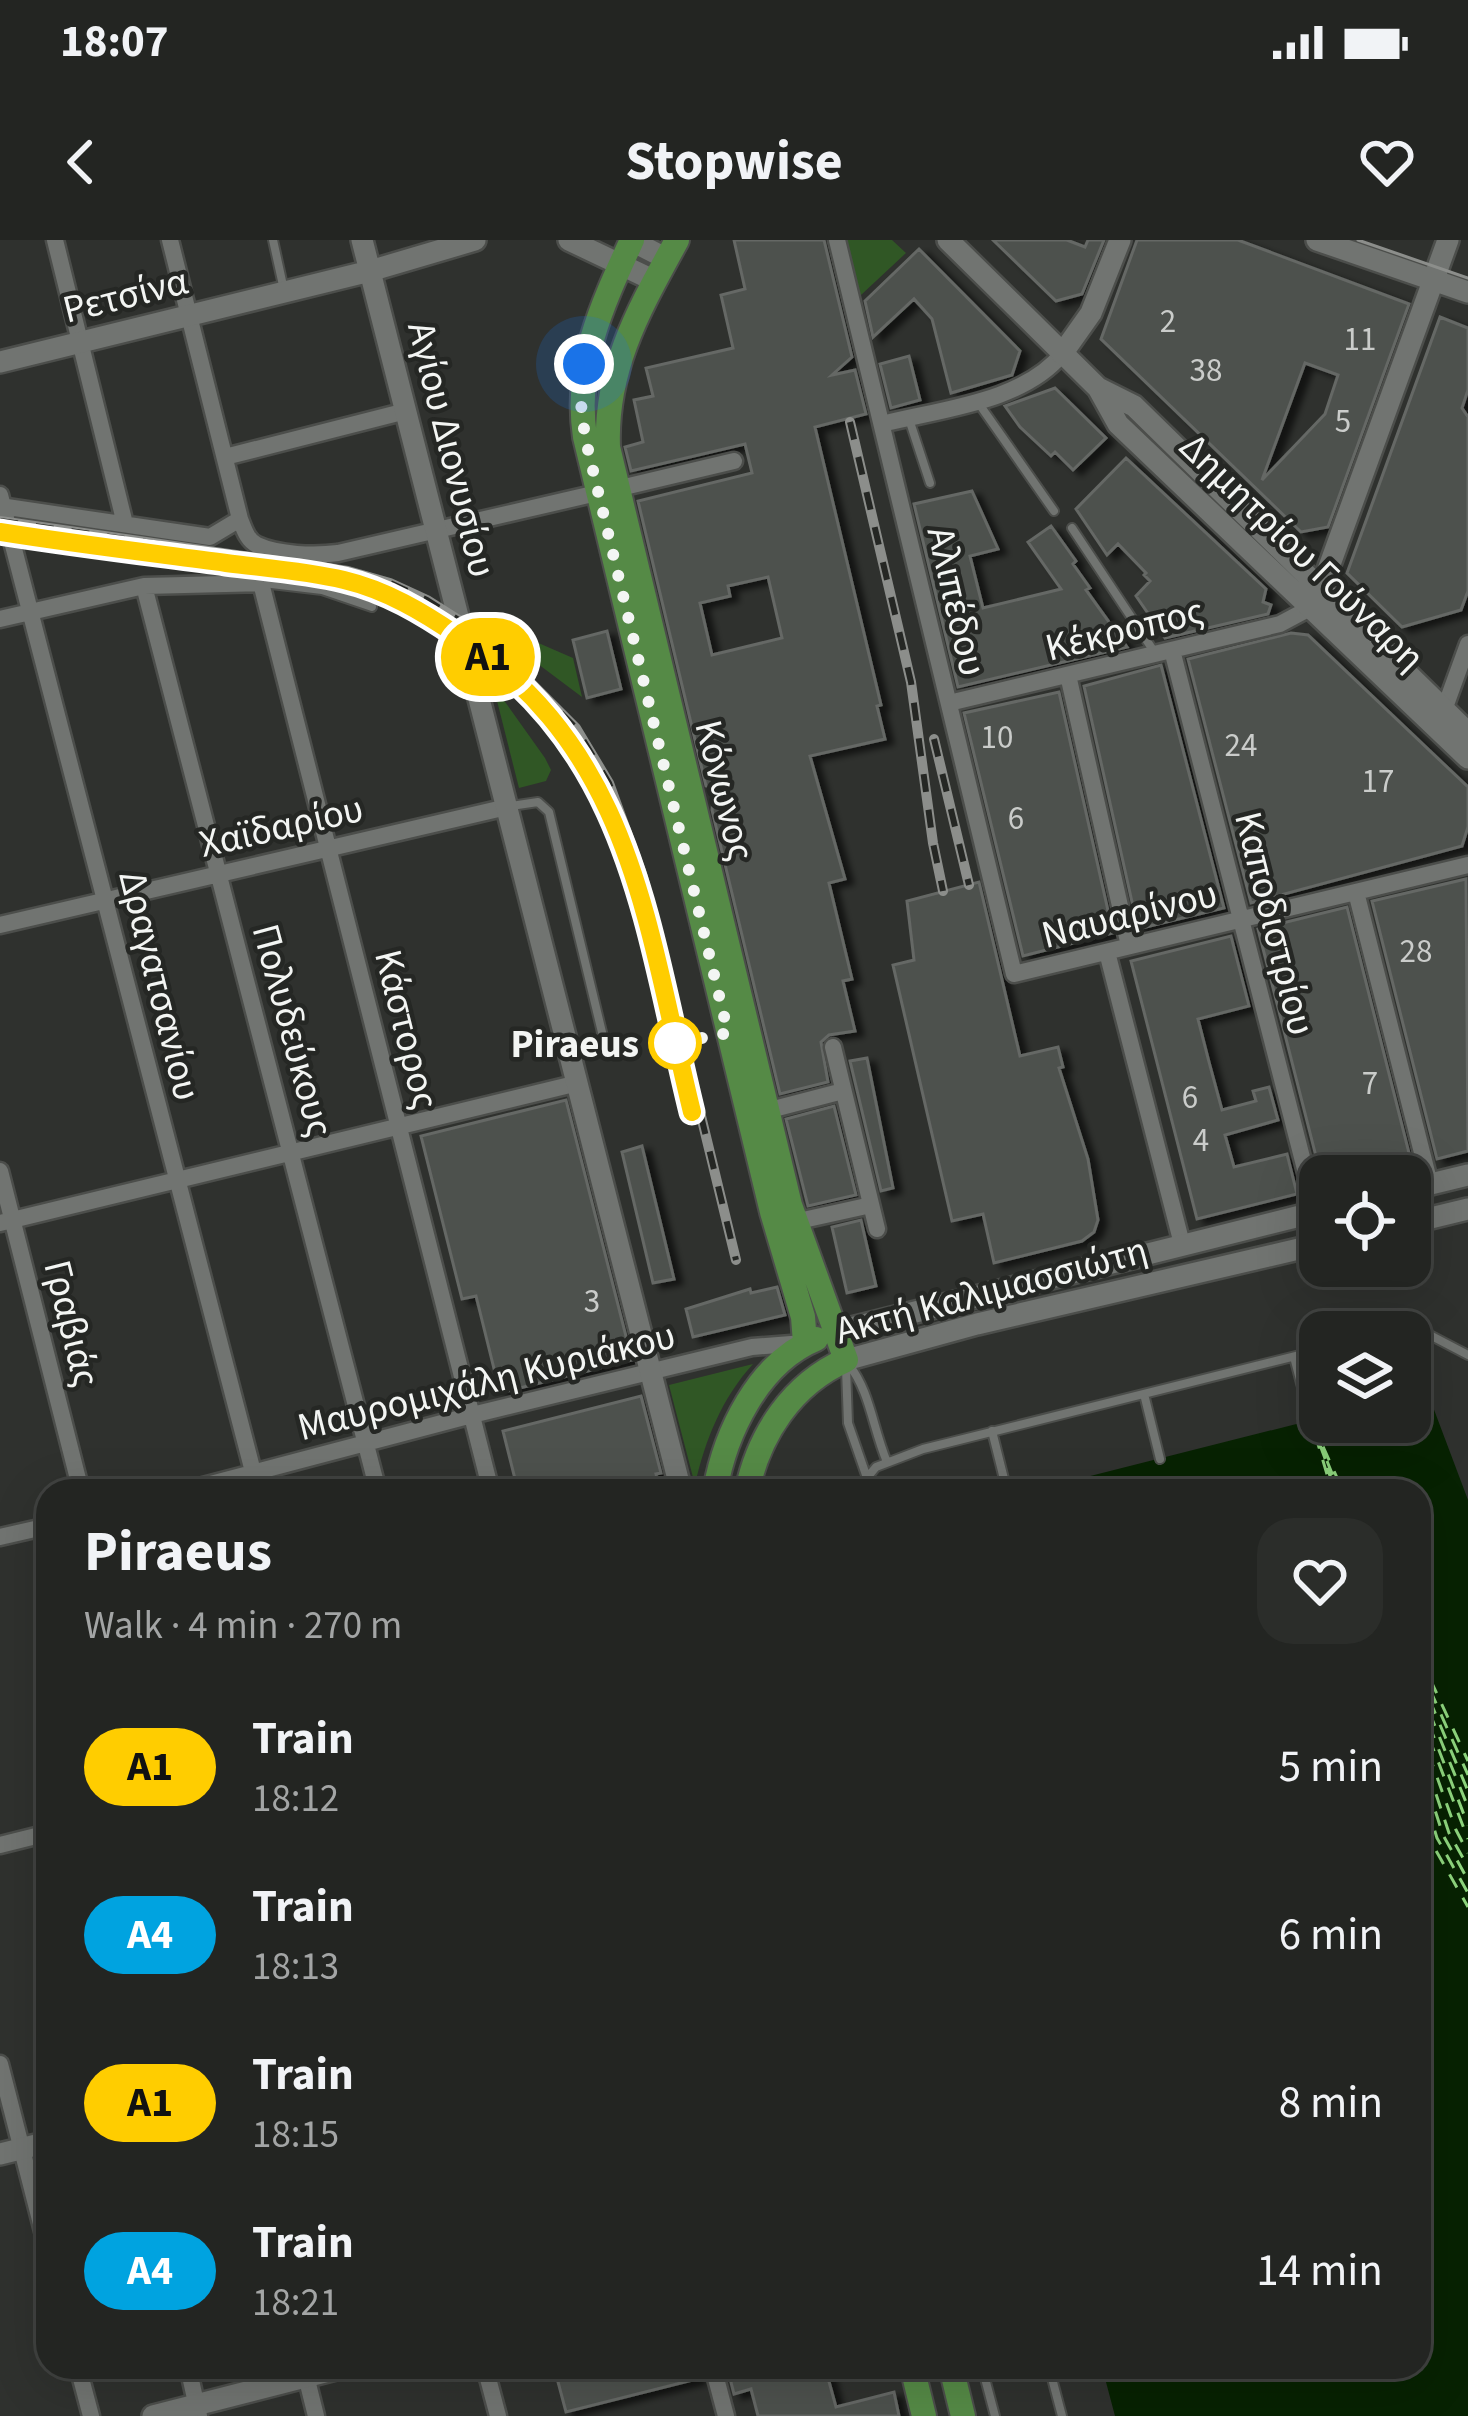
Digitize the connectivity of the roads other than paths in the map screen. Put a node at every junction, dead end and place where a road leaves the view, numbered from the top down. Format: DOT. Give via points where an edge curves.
graph roads {
  1 [pos="56,240"];
  2 [pos="170,240"];
  3 [pos="273,240"];
  4 [pos="362,240"];
  5 [pos="475,240"];
  6 [pos="569,240"];
  7 [pos="837,240"];
  8 [pos="948,240"];
  9 [pos="1120,240"];
  10 [pos="1317,240"];
  11 [pos="1448,240"];
  12 [pos="629,246"];
  13 [pos="666,260"];
  14 [pos="370,271"];
  15 [pos="1433,279"];
  16 [pos="285,291"];
  17 [pos="1468,292"];
  18 [pos="189,315"];
  19 [pos="80,341"];
  20 [pos="1062,354"];
  21 [pos="0,362"];
  22 [pos="976,400"];
  23 [pos="406,411"];
  24 [pos="908,417"];
  25 [pos="882,424"];
  26 [pos="225,457"];
  27 [pos="734,461"];
  28 [pos="930,483"];
  29 [pos="607,491"];
  30 [pos="1,502"];
  31 [pos="1054,511"];
  32 [pos="241,519"];
  33 [pos="125,524"];
  34 [pos="1072,528"];
  35 [pos="437,532"];
  36 [pos="6,544"];
  37 [pos="261,583"];
  38 [pos="144,586"];
  39 [pos="1316,599"];
  40 [pos="372,607"];
  41 [pos="31,612"];
  42 [pos="0,620"];
  43 [pos="1468,644"];
  44 [pos="1164,652"];
  45 [pos="1068,676"];
  46 [pos="949,703"];
  47 [pos="1444,710"];
  48 [pos="1468,733"];
  49 [pos="1468,758"];
  50 [pos="507,807"];
  51 [pos="328,848"];
  52 [pos="1468,865"];
  53 [pos="219,874"];
  54 [pos="1356,892"];
  55 [pos="105,900"];
  56 [pos="1241,920"];
  57 [pos="0,925"];
  58 [pos="1129,946"];
  59 [pos="1107,952"];
  60 [pos="1017,976"];
  61 [pos="833,1047"];
  62 [pos="606,1049"];
  63 [pos="578,1083"];
  64 [pos="844,1091"];
  65 [pos="766,1111"];
  66 [pos="399,1126"];
  67 [pos="292,1153"];
  68 [pos="1303,1155"];
  69 [pos="1413,1155"];
  70 [pos="0,1171"];
  71 [pos="1468,1175"];
  72 [pos="178,1180"];
  73 [pos="1431,1183"];
  74 [pos="871,1205"];
  75 [pos="1468,1210"];
  76 [pos="1299,1216"];
  77 [pos="1431,1218"];
  78 [pos="6,1222"];
  79 [pos="794,1222"];
  80 [pos="877,1229"];
  81 [pos="1182,1244"];
  82 [pos="1299,1249"];
  83 [pos="835,1332"];
  84 [pos="1431,1336"];
  85 [pos="805,1343"];
  86 [pos="1468,1355"];
  87 [pos="1299,1356"];
  88 [pos="1294,1357"];
  89 [pos="846,1360"];
  90 [pos="652,1373"];
  91 [pos="1299,1376"];
  92 [pos="1144,1394"];
  93 [pos="472,1414"];
  94 [pos="992,1431"];
  95 [pos="366,1443"];
  96 [pos="1160,1459"];
  97 [pos="886,1462"];
  98 [pos="866,1476"];
  99 [pos="78,1479"];
  100 [pos="255,1479"];
  101 [pos="264,1479"];
  102 [pos="375,1479"];
  103 [pos="488,1479"];
  104 [pos="678,1479"];
  105 [pos="718,1479"];
  106 [pos="750,1479"];
  107 [pos="864,1479"];
  108 [pos="1004,1479"];
  109 [pos="36,1529"];
  110 [pos="0,1538"];
  111 [pos="36,1836"];
  112 [pos="0,1845"];
  113 [pos="0,2064"];
  114 [pos="11,2151"];
  115 [pos="36,2219"];
  116 [pos="81,2379"];
  117 [pos="191,2379"];
  118 [pos="284,2379"];
  119 [pos="306,2379"];
  120 [pos="488,2379"];
  121 [pos="716,2379"];
  122 [pos="915,2379"];
  123 [pos="954,2379"];
  124 [pos="985,2379"];
  125 [pos="1054,2379"];
  126 [pos="197,2410"];
  127 [pos="91,2416"];
  128 [pos="153,2416"];
  129 [pos="316,2416"];
  130 [pos="498,2416"];
  131 [pos="726,2416"];
  132 [pos="924,2416"];
  133 [pos="963,2416"];
  134 [pos="995,2416"];
  135 [pos="1062,2416"];
  1 -- 19 [label="street"];
  2 -- 18 [label="street"];
  3 -- 16 [label="lane"];
  4 -- 14 [label="main road, Αγίου Διονυσίου"];
  5 -- 14 [label="main road, Ρετσίνα"];
  6 -- 12 [label="main road"];
  7 -- 25 [label="street, Αλιπέδου"];
  8 -- 20 [label="main road, Δημητρίου Γούναρη"];
  9 -- 20 [label="main road" via="1091,314"];
  10 -- 15 [label="main road"];
  11 -- 15 [label="main road"];
  12 -- 13 [label="main road"];
  12 -- 29 [label="main road, Κόνωνος" via="596,321 583,378 583,422"];
  13 -- 29 [label="main road, Κόνωνος" via="611,382"];
  14 -- 16 [label="main road, Ρετσίνα"];
  14 -- 23 [label="main road, Αγίου Διονυσίου"];
  15 -- 17 [label="main road"];
  15 -- 39 [label="main road"];
  16 -- 18 [label="main road, Ρετσίνα"];
  18 -- 19 [label="main road, Ρετσίνα"];
  18 -- 26 [label="street"];
  19 -- 21 [label="main road, Ρετσίνα"];
  19 -- 33 [label="street"];
  20 -- 22 [label="street" via="1034,381"];
  20 -- 39 [label="main road, Δημητρίου Γούναρη" via="1098,388 1118,424"];
  22 -- 24 [label="street"];
  22 -- 31 [label="lane"];
  23 -- 26 [label="street"];
  23 -- 35 [label="main road, Αγίου Διονυσίου"];
  24 -- 25 [label="street"];
  24 -- 28 [label="lane"];
  25 -- 46 [label="street, Αλιπέδου"];
  26 -- 32 [label="street"];
  27 -- 29 [label="street"];
  29 -- 35 [label="street"];
  29 -- 65 [label="main road, Κόνωνος"];
  29 -- 85 [label="main road, Κόνωνος"];
  30 -- 33 [label="street"];
  30 -- 36 [label="street, Δραγατσανίου"];
  32 -- 33 [label="street" via="210,537"];
  32 -- 35 [label="street" via="258,545 319,556"];
  34 -- 44 [label="lane"];
  35 -- 50 [label="main road, Αγίου Διονυσίου"];
  36 -- 41 [label="street, Δραγατσανίου"];
  37 -- 38 [label="street"];
  37 -- 40 [label="lane" via="322,590"];
  37 -- 51 [label="street, Κάστορος"];
  38 -- 41 [label="street"];
  38 -- 53 [label="street, Πολυδεύκους"];
  39 -- 44 [label="street, Κέκροπος" via="1280,624"];
  39 -- 47 [label="main road, Δημητρίου Γούναρη"];
  39 -- 49 [label="main road, Δημητρίου Γούναρη"];
  41 -- 42 [label="street"];
  41 -- 55 [label="street, Δραγατσανίου"];
  43 -- 47 [label="street"];
  44 -- 45 [label="street, Κέκροπος"];
  44 -- 56 [label="street, Καποδιστρίου"];
  45 -- 46 [label="street, Κέκροπος"];
  45 -- 58 [label="street"];
  46 -- 60 [label="street, Αλιπέδου"];
  47 -- 48 [label="main road, Δημητρίου Γούναρη"];
  50 -- 51 [label="street, Χαϊδαρίου"];
  50 -- 62 [label="lane" via="535,801 549,812"];
  50 -- 63 [label="main road, Αγίου Διονυσίου"];
  51 -- 53 [label="street, Χαϊδαρίου"];
  51 -- 66 [label="street, Κάστορος"];
  52 -- 54 [label="street, Ναυαρίνου"];
  53 -- 55 [label="street, Χαϊδαρίου"];
  53 -- 67 [label="street, Πολυδεύκους"];
  54 -- 56 [label="street, Ναυαρίνου"];
  54 -- 69 [label="street"];
  55 -- 57 [label="street, Χαϊδαρίου"];
  55 -- 72 [label="street, Δραγατσανίου"];
  56 -- 58 [label="street, Ναυαρίνου"];
  56 -- 68 [label="street, Καποδιστρίου"];
  58 -- 59 [label="street, Ναυαρίνου"];
  59 -- 60 [label="street, Ναυαρίνου"];
  59 -- 81 [label="street"];
  61 -- 64 [label="street"];
  63 -- 66 [label="street"];
  63 -- 90 [label="main road, Αγίου Διονυσίου"];
  64 -- 65 [label="street"];
  64 -- 74 [label="street"];
  65 -- 79 [label="main road, Κόνωνος"];
  66 -- 67 [label="street"];
  66 -- 93 [label="street, Κάστορος"];
  67 -- 72 [label="street"];
  67 -- 95 [label="street, Πολυδεύκους"];
  70 -- 78 [label="street, Γραβιάς"];
  71 -- 73 [label="main road"];
  72 -- 78 [label="street"];
  72 -- 100 [label="street, Δραγατσανίου"];
  74 -- 79 [label="street"];
  74 -- 80 [label="street"];
  75 -- 77 [label="main road"];
  76 -- 81 [label="main road, Ακτή Καλιμασσιώτη"];
  78 -- 99 [label="street, Γραβιάς"];
  79 -- 83 [label="main road, Κόνωνος"];
  81 -- 83 [label="main road, Ακτή Καλιμασσιώτη"];
  82 -- 89 [label="main road, Ακτή Καλιμασσιώτη"];
  83 -- 85 [label="main road, Ακτή Καλιμασσιώτη"];
  83 -- 89 [label="main road, Κόνωνος"];
  84 -- 86 [label="lane"];
  85 -- 90 [label="street, Μαυρομιχάλη Κυριάκου" via="752,1347"];
  85 -- 105 [label="main road, Ακτή Καλιμασσιώτη" via="778,1364 743,1412"];
  87 -- 88 [label="lane"];
  88 -- 91 [label="lane"];
  88 -- 92 [label="lane"];
  89 -- 97 [label="lane" via="865,1384"];
  89 -- 98 [label="lane" via="848,1423"];
  89 -- 106 [label="main road, Ακτή Καλιμασσιώτη" via="782,1410"];
  90 -- 93 [label="street, Μαυρομιχάλη Κυριάκου"];
  90 -- 104 [label="main road, Αγίου Διονυσίου"];
  92 -- 94 [label="lane"];
  92 -- 96 [label="lane"];
  93 -- 95 [label="street, Μαυρομιχάλη Κυριάκου"];
  93 -- 103 [label="street, Κάστορος"];
  94 -- 97 [label="lane"];
  94 -- 108 [label="lane"];
  95 -- 101 [label="street, Μαυρομιχάλη Κυριάκου"];
  95 -- 102 [label="street, Πολυδεύκους"];
  97 -- 98 [label="lane"];
  98 -- 107 [label="lane"];
  109 -- 110 [label="street"];
  111 -- 112 [label="street"];
  113 -- 114 [label="street"];
  114 -- 115 [label="street"];
  116 -- 127 [label="street"];
  117 -- 126 [label="street"];
  118 -- 126 [label="main road"];
  119 -- 129 [label="street"];
  120 -- 130 [label="street"];
  121 -- 131 [label="street"];
  122 -- 132 [label="main road"];
  123 -- 133 [label="main road"];
  124 -- 134 [label="lane"];
  125 -- 135 [label="lane"];
  126 -- 128 [label="main road"];
}
